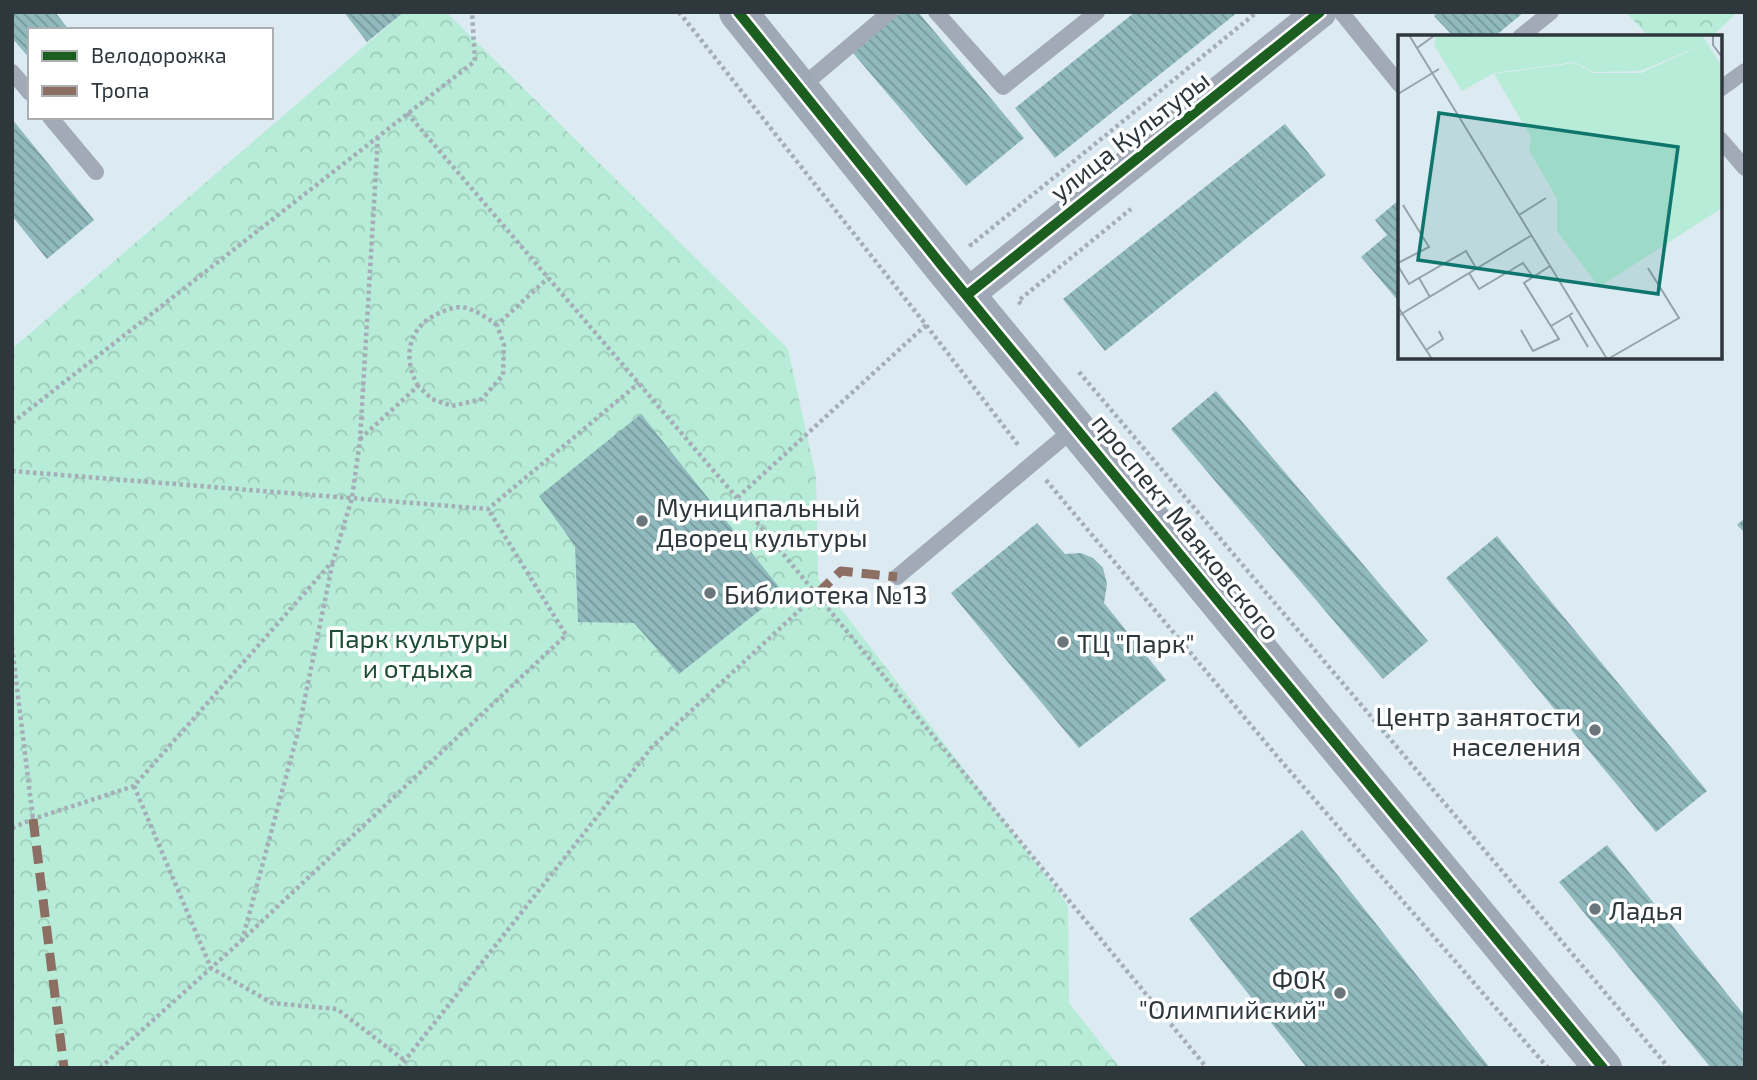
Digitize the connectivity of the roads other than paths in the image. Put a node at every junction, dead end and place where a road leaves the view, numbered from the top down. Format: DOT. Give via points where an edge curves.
graph roads {
  1 [pos="738,12"];
  2 [pos="890,12"];
  3 [pos="936,12"];
  4 [pos="1097,12"];
  5 [pos="1320,12"];
  6 [pos="1341,12"];
  7 [pos="1552,12"];
  8 [pos="1523,35"];
  9 [pos="1745,71"];
  10 [pos="12,72"];
  11 [pos="1398,83"];
  12 [pos="800,88"];
  13 [pos="1722,88"];
  14 [pos="28,91"];
  15 [pos="52,119"];
  16 [pos="1722,141"];
  17 [pos="1745,168"];
  18 [pos="96,172"];
  19 [pos="967,295"];
  20 [pos="1076,427"];
  21 [pos="897,578"];
  22 [pos="1603,1068"];
  1 -- 12 [label="street, проспект Маяковского"];
  2 -- 12 [label="lane"];
  3 -- 4 [label="lane" via="1003,87"];
  5 -- 19 [label="street, улица Культуры"];
  6 -- 11 [label="lane"];
  7 -- 8 [label="lane"];
  9 -- 13 [label="lane"];
  10 -- 14 [label="lane"];
  12 -- 19 [label="street, проспект Маяковского"];
  15 -- 18 [label="lane"];
  16 -- 17 [label="lane"];
  19 -- 20 [label="street, проспект Маяковского"];
  20 -- 21 [label="lane"];
  20 -- 22 [label="street, проспект Маяковского"];
}
